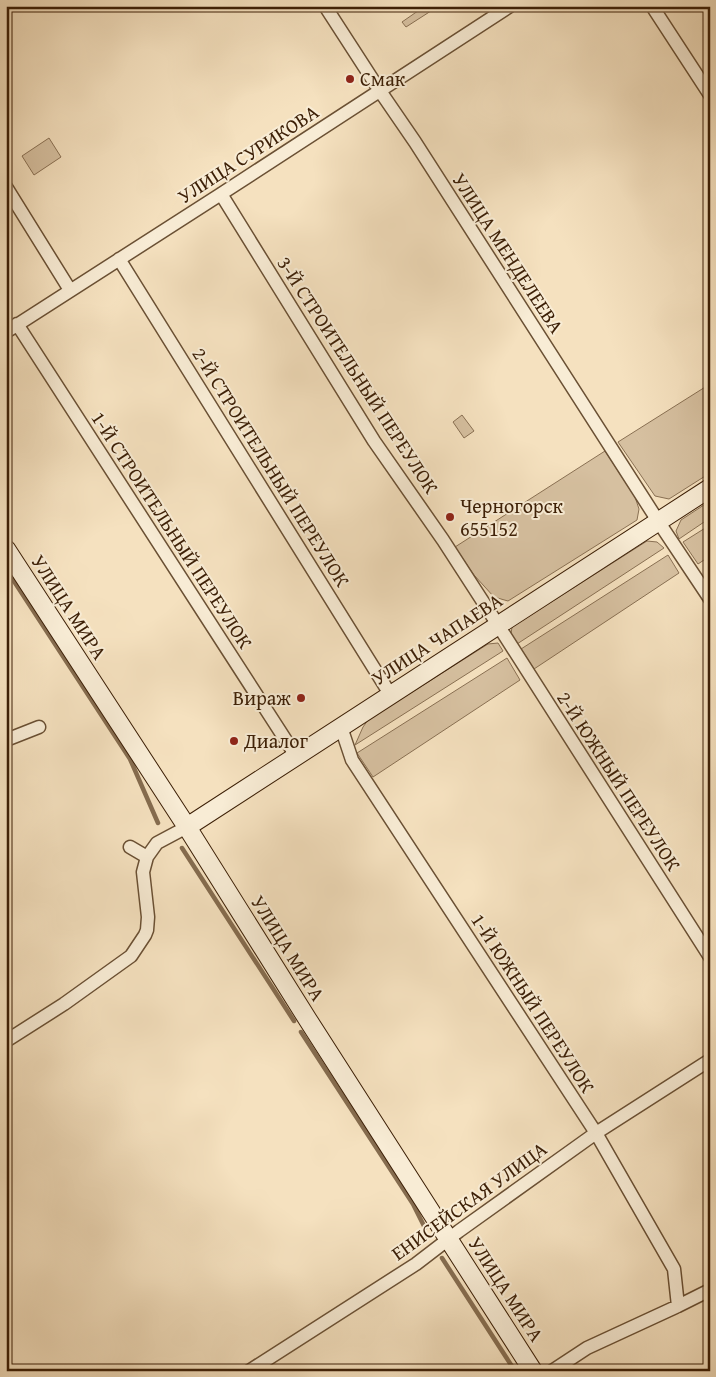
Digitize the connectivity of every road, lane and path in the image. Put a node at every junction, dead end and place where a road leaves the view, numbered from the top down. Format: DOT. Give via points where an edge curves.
graph roads {
  1 [pos="325,6"];
  2 [pos="510,6"];
  3 [pos="652,6"];
  4 [pos="380,91"];
  5 [pos="710,94"];
  6 [pos="6,187"];
  7 [pos="221,194"];
  8 [pos="119,259"];
  9 [pos="70,290"];
  10 [pos="12,328"];
  11 [pos="710,488"];
  12 [pos="658,521"];
  13 [pos="6,549"];
  14 [pos="710,599"];
  15 [pos="498,625"];
  16 [pos="390,694"];
  17 [pos="39,727"];
  18 [pos="341,727"];
  19 [pos="6,740"];
  20 [pos="296,756"];
  21 [pos="187,827"];
  22 [pos="130,847"];
  23 [pos="147,857"];
  24 [pos="710,958"];
  25 [pos="6,1041"];
  26 [pos="710,1060"];
  27 [pos="596,1133"];
  28 [pos="448,1239"];
  29 [pos="710,1290"];
  30 [pos="678,1306"];
  31 [pos="249,1371"];
  32 [pos="533,1371"];
  33 [pos="552,1371"];
  1 -- 4 [label="street, УЛИЦА МЕНДЕЛЕЕВА"];
  2 -- 4 [label="street, УЛИЦА СУРИКОВА"];
  3 -- 5 [label="street"];
  4 -- 7 [label="street, УЛИЦА СУРИКОВА"];
  4 -- 12 [label="street, УЛИЦА МЕНДЕЛЕЕВА"];
  6 -- 9 [label="street"];
  7 -- 8 [label="street, УЛИЦА СУРИКОВА"];
  7 -- 15 [label="street, 3-Й СТРОИТЕЛЬНЫЙ ПЕРЕУЛОК" via="374,441"];
  8 -- 9 [label="street, УЛИЦА СУРИКОВА"];
  8 -- 16 [label="street, 2-Й СТРОИТЕЛЬНЫЙ ПЕРЕУЛОК"];
  9 -- 10 [label="street, УЛИЦА СУРИКОВА"];
  10 -- 20 [label="street, 1-Й СТРОИТЕЛЬНЫЙ ПЕРЕУЛОК"];
  11 -- 12 [label="main road, УЛИЦА ЧАПАЕВА"];
  12 -- 14 [label="street, УЛИЦА МЕНДЕЛЕЕВА"];
  12 -- 15 [label="main road, УЛИЦА ЧАПАЕВА"];
  13 -- 21 [label="main road, УЛИЦА МИРА"];
  15 -- 16 [label="main road, УЛИЦА ЧАПАЕВА"];
  15 -- 24 [label="street, 2-Й ЮЖНЫЙ ПЕРЕУЛОК"];
  16 -- 18 [label="main road, УЛИЦА ЧАПАЕВА"];
  17 -- 19 [label="street"];
  18 -- 20 [label="main road, УЛИЦА ЧАПАЕВА"];
  18 -- 27 [label="street, 1-Й ЮЖНЫЙ ПЕРЕУЛОК" via="352,760"];
  20 -- 21 [label="main road, УЛИЦА ЧАПАЕВА"];
  21 -- 23 [label="street" via="158,843"];
  21 -- 28 [label="main road, УЛИЦА МИРА"];
  22 -- 23 [label="street"];
  23 -- 25 [label="street" via="143,872 147,930 131,956"];
  26 -- 27 [label="street, ЕНИСЕЙСКАЯ УЛИЦА"];
  27 -- 28 [label="street, ЕНИСЕЙСКАЯ УЛИЦА"];
  27 -- 30 [label="street, 1-Й ЮЖНЫЙ ПЕРЕУЛОК" via="674,1269"];
  28 -- 31 [label="street, ЕНИСЕЙСКАЯ УЛИЦА" via="416,1264"];
  28 -- 32 [label="main road, УЛИЦА МИРА"];
  29 -- 30 [label="street"];
  30 -- 33 [label="street" via="587,1348"];
}
